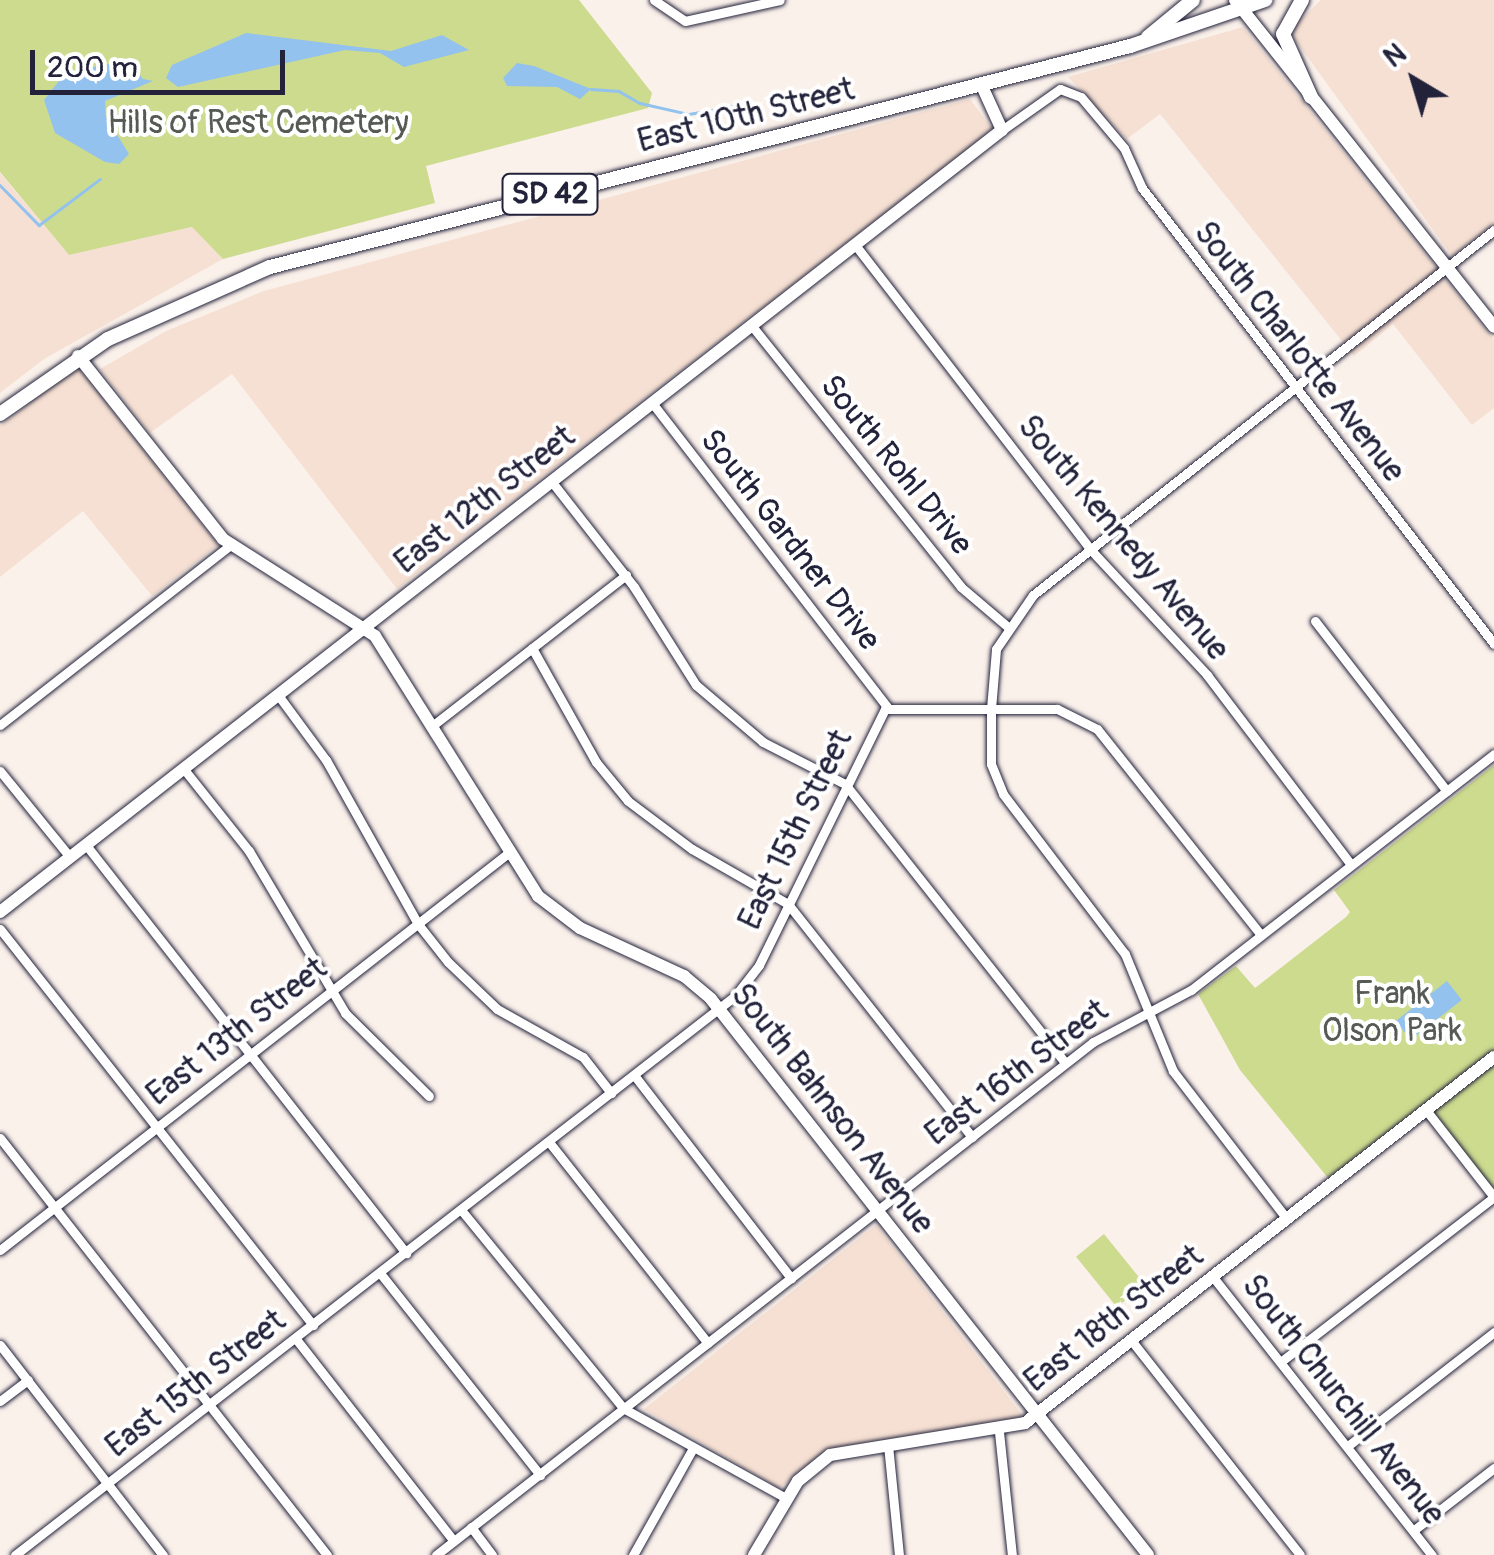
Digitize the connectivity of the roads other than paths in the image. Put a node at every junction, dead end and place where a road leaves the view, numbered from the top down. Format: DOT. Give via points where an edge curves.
graph roads {
  1 [pos="654,0"];
  2 [pos="780,0"];
  3 [pos="1194,0"];
  4 [pos="1266,0"];
  5 [pos="1302,0"];
  6 [pos="1239,5"];
  7 [pos="1136,44"];
  8 [pos="981,84"];
  9 [pos="1069,88"];
  10 [pos="1311,97"];
  11 [pos="1002,130"];
  12 [pos="1494,230"];
  13 [pos="856,246"];
  14 [pos="1446,269"];
  15 [pos="752,326"];
  16 [pos="1494,326"];
  17 [pos="78,356"];
  18 [pos="1296,391"];
  19 [pos="652,404"];
  20 [pos="0,414"];
  21 [pos="552,482"];
  22 [pos="230,545"];
  23 [pos="1091,550"];
  24 [pos="626,575"];
  25 [pos="1315,621"];
  26 [pos="365,627"];
  27 [pos="1008,627"];
  28 [pos="1494,644"];
  29 [pos="532,648"];
  30 [pos="278,696"];
  31 [pos="887,707"];
  32 [pos="991,709"];
  33 [pos="0,725"];
  34 [pos="432,726"];
  35 [pos="1494,754"];
  36 [pos="183,768"];
  37 [pos="0,771"];
  38 [pos="845,784"];
  39 [pos="1447,791"];
  40 [pos="86,845"];
  41 [pos="507,854"];
  42 [pos="70,858"];
  43 [pos="1351,865"];
  44 [pos="788,904"];
  45 [pos="0,912"];
  46 [pos="418,924"];
  47 [pos="0,930"];
  48 [pos="1261,935"];
  49 [pos="329,991"];
  50 [pos="718,1009"];
  51 [pos="1147,1011"];
  52 [pos="250,1054"];
  53 [pos="1494,1057"];
  54 [pos="1066,1064"];
  55 [pos="634,1074"];
  56 [pos="611,1093"];
  57 [pos="429,1096"];
  58 [pos="1426,1110"];
  59 [pos="157,1126"];
  60 [pos="972,1137"];
  61 [pos="0,1138"];
  62 [pos="549,1142"];
  63 [pos="1494,1197"];
  64 [pos="54,1207"];
  65 [pos="462,1210"];
  66 [pos="877,1211"];
  67 [pos="1287,1219"];
  68 [pos="0,1250"];
  69 [pos="406,1253"];
  70 [pos="380,1273"];
  71 [pos="1213,1276"];
  72 [pos="791,1278"];
  73 [pos="314,1325"];
  74 [pos="1494,1332"];
  75 [pos="296,1339"];
  76 [pos="1132,1340"];
  77 [pos="708,1343"];
  78 [pos="0,1344"];
  79 [pos="1283,1360"];
  80 [pos="28,1380"];
  81 [pos="0,1401"];
  82 [pos="211,1406"];
  83 [pos="623,1408"];
  84 [pos="1038,1414"];
  85 [pos="999,1432"];
  86 [pos="888,1445"];
  87 [pos="1349,1445"];
  88 [pos="693,1448"];
  89 [pos="1494,1468"];
  90 [pos="540,1475"];
  91 [pos="108,1484"];
  92 [pos="786,1498"];
  93 [pos="471,1528"];
  94 [pos="1414,1530"];
  95 [pos="454,1541"];
  96 [pos="15,1555"];
  97 [pos="163,1555"];
  98 [pos="326,1555"];
  99 [pos="436,1555"];
  100 [pos="492,1555"];
  101 [pos="633,1555"];
  102 [pos="754,1555"];
  103 [pos="899,1555"];
  104 [pos="1012,1555"];
  105 [pos="1148,1555"];
  106 [pos="1300,1555"];
  107 [pos="1432,1555"];
  1 -- 2 [label="street" via="684,21"];
  3 -- 7 [label="main road"];
  4 -- 6 [label="main road, SD 42"];
  5 -- 10 [label="main road" via="1283,34"];
  6 -- 7 [label="main road, East 10th Street / SD 42"];
  6 -- 10 [label="street"];
  7 -- 8 [label="main road, East 10th Street / SD 42"];
  8 -- 11 [label="street"];
  8 -- 17 [label="main road, East 10th Street / SD 42" via="270,267 165,310"];
  9 -- 11 [label="street, East 12th Street" via="1049,93"];
  9 -- 18 [label="street, South Charlotte Avenue" via="1124,148 1142,188"];
  10 -- 14 [label="street"];
  11 -- 13 [label="street, East 12th Street"];
  12 -- 14 [label="street"];
  13 -- 15 [label="street, East 12th Street"];
  13 -- 23 [label="street, South Kennedy Avenue"];
  14 -- 16 [label="street"];
  14 -- 18 [label="street"];
  15 -- 19 [label="street, East 12th Street"];
  15 -- 27 [label="street, South Rohl Drive" via="961,587"];
  17 -- 20 [label="main road, East 10th Street / SD 42"];
  17 -- 22 [label="street, South Bahnson Avenue"];
  18 -- 23 [label="street"];
  18 -- 28 [label="street, South Charlotte Avenue"];
  19 -- 21 [label="street, East 12th Street"];
  19 -- 31 [label="street, South Gardner Drive"];
  21 -- 24 [label="street"];
  21 -- 26 [label="street, East 12th Street"];
  22 -- 26 [label="street, South Bahnson Avenue"];
  22 -- 33 [label="street"];
  23 -- 27 [label="street" via="1033,595"];
  23 -- 43 [label="street, South Kennedy Avenue" via="1207,675"];
  24 -- 29 [label="street"];
  24 -- 38 [label="street" via="673,656 712,703 763,742"];
  25 -- 39 [label="street"];
  26 -- 30 [label="street, East 12th Street"];
  26 -- 34 [label="street, South Bahnson Avenue" via="397,665"];
  27 -- 32 [label="street" via="992,663"];
  29 -- 34 [label="street"];
  29 -- 44 [label="street" via="596,762 628,802 692,849"];
  30 -- 36 [label="street, East 12th Street"];
  30 -- 46 [label="street" via="326,760"];
  31 -- 32 [label="street, East 15th Street"];
  31 -- 38 [label="street, East 15th Street"];
  32 -- 48 [label="street" via="1056,709 1097,729"];
  32 -- 51 [label="street" via="990,752 1002,794 1125,954"];
  34 -- 41 [label="street, South Bahnson Avenue"];
  35 -- 39 [label="street, East 16th Street"];
  36 -- 40 [label="street, East 12th Street"];
  36 -- 49 [label="street" via="248,851"];
  37 -- 42 [label="street"];
  38 -- 44 [label="street, East 15th Street"];
  38 -- 54 [label="street"];
  39 -- 43 [label="street, East 16th Street"];
  40 -- 42 [label="street, East 12th Street"];
  40 -- 52 [label="street"];
  41 -- 46 [label="street, East 13th Street"];
  41 -- 50 [label="street, South Bahnson Avenue" via="538,896 568,921 684,976"];
  42 -- 45 [label="street, East 12th Street"];
  43 -- 48 [label="street, East 16th Street"];
  44 -- 50 [label="street, East 15th Street" via="748,980"];
  44 -- 60 [label="street"];
  46 -- 49 [label="street, East 13th Street"];
  46 -- 56 [label="street" via="497,1010 583,1056"];
  47 -- 59 [label="street"];
  48 -- 51 [label="street, East 16th Street" via="1191,990"];
  49 -- 52 [label="street, East 13th Street"];
  49 -- 57 [label="street" via="362,1034"];
  50 -- 55 [label="street, East 15th Street"];
  50 -- 66 [label="street, South Bahnson Avenue"];
  51 -- 54 [label="street, East 16th Street"];
  51 -- 67 [label="street" via="1173,1071"];
  52 -- 59 [label="street, East 13th Street"];
  52 -- 69 [label="street"];
  53 -- 58 [label="street, East 18th Street"];
  54 -- 60 [label="street, East 16th Street"];
  55 -- 56 [label="street, East 15th Street"];
  55 -- 72 [label="street"];
  56 -- 62 [label="street, East 15th Street"];
  58 -- 63 [label="street"];
  58 -- 67 [label="street, East 18th Street"];
  59 -- 64 [label="street, East 13th Street"];
  59 -- 73 [label="street"];
  60 -- 66 [label="street, East 16th Street"];
  61 -- 64 [label="street"];
  62 -- 65 [label="street, East 15th Street"];
  62 -- 77 [label="street"];
  63 -- 79 [label="street"];
  64 -- 68 [label="street, East 13th Street"];
  64 -- 82 [label="street"];
  65 -- 69 [label="street, East 15th Street"];
  65 -- 83 [label="street"];
  66 -- 72 [label="street, East 16th Street"];
  66 -- 84 [label="street, South Bahnson Avenue"];
  67 -- 71 [label="street, East 18th Street"];
  69 -- 70 [label="street, East 15th Street"];
  70 -- 73 [label="street, East 15th Street"];
  70 -- 90 [label="street"];
  71 -- 76 [label="street, East 18th Street"];
  71 -- 79 [label="street, South Churchill Avenue"];
  72 -- 77 [label="street, East 16th Street"];
  73 -- 75 [label="street, East 15th Street"];
  74 -- 87 [label="street"];
  75 -- 82 [label="street, East 15th Street"];
  75 -- 95 [label="street"];
  76 -- 84 [label="street, East 18th Street"];
  76 -- 106 [label="street"];
  77 -- 83 [label="street, East 16th Street"];
  78 -- 80 [label="street"];
  79 -- 87 [label="street, South Churchill Avenue"];
  80 -- 81 [label="street"];
  80 -- 91 [label="street"];
  82 -- 91 [label="street, East 15th Street"];
  82 -- 98 [label="street"];
  83 -- 88 [label="street"];
  83 -- 90 [label="street, East 16th Street"];
  84 -- 85 [label="street, East 18th Street"];
  84 -- 105 [label="street, South Bahnson Avenue"];
  85 -- 86 [label="street, East 18th Street"];
  85 -- 104 [label="street"];
  86 -- 92 [label="street, East 18th Street" via="830,1455"];
  86 -- 103 [label="street"];
  87 -- 94 [label="street, South Churchill Avenue"];
  88 -- 92 [label="street"];
  88 -- 101 [label="street"];
  89 -- 94 [label="street"];
  90 -- 93 [label="street, East 16th Street"];
  91 -- 96 [label="street, East 15th Street"];
  91 -- 97 [label="street"];
  92 -- 102 [label="street, East 18th Street"];
  93 -- 95 [label="street, East 16th Street"];
  93 -- 100 [label="street"];
  94 -- 107 [label="street, South Churchill Avenue"];
  95 -- 99 [label="street, East 16th Street"];
}
